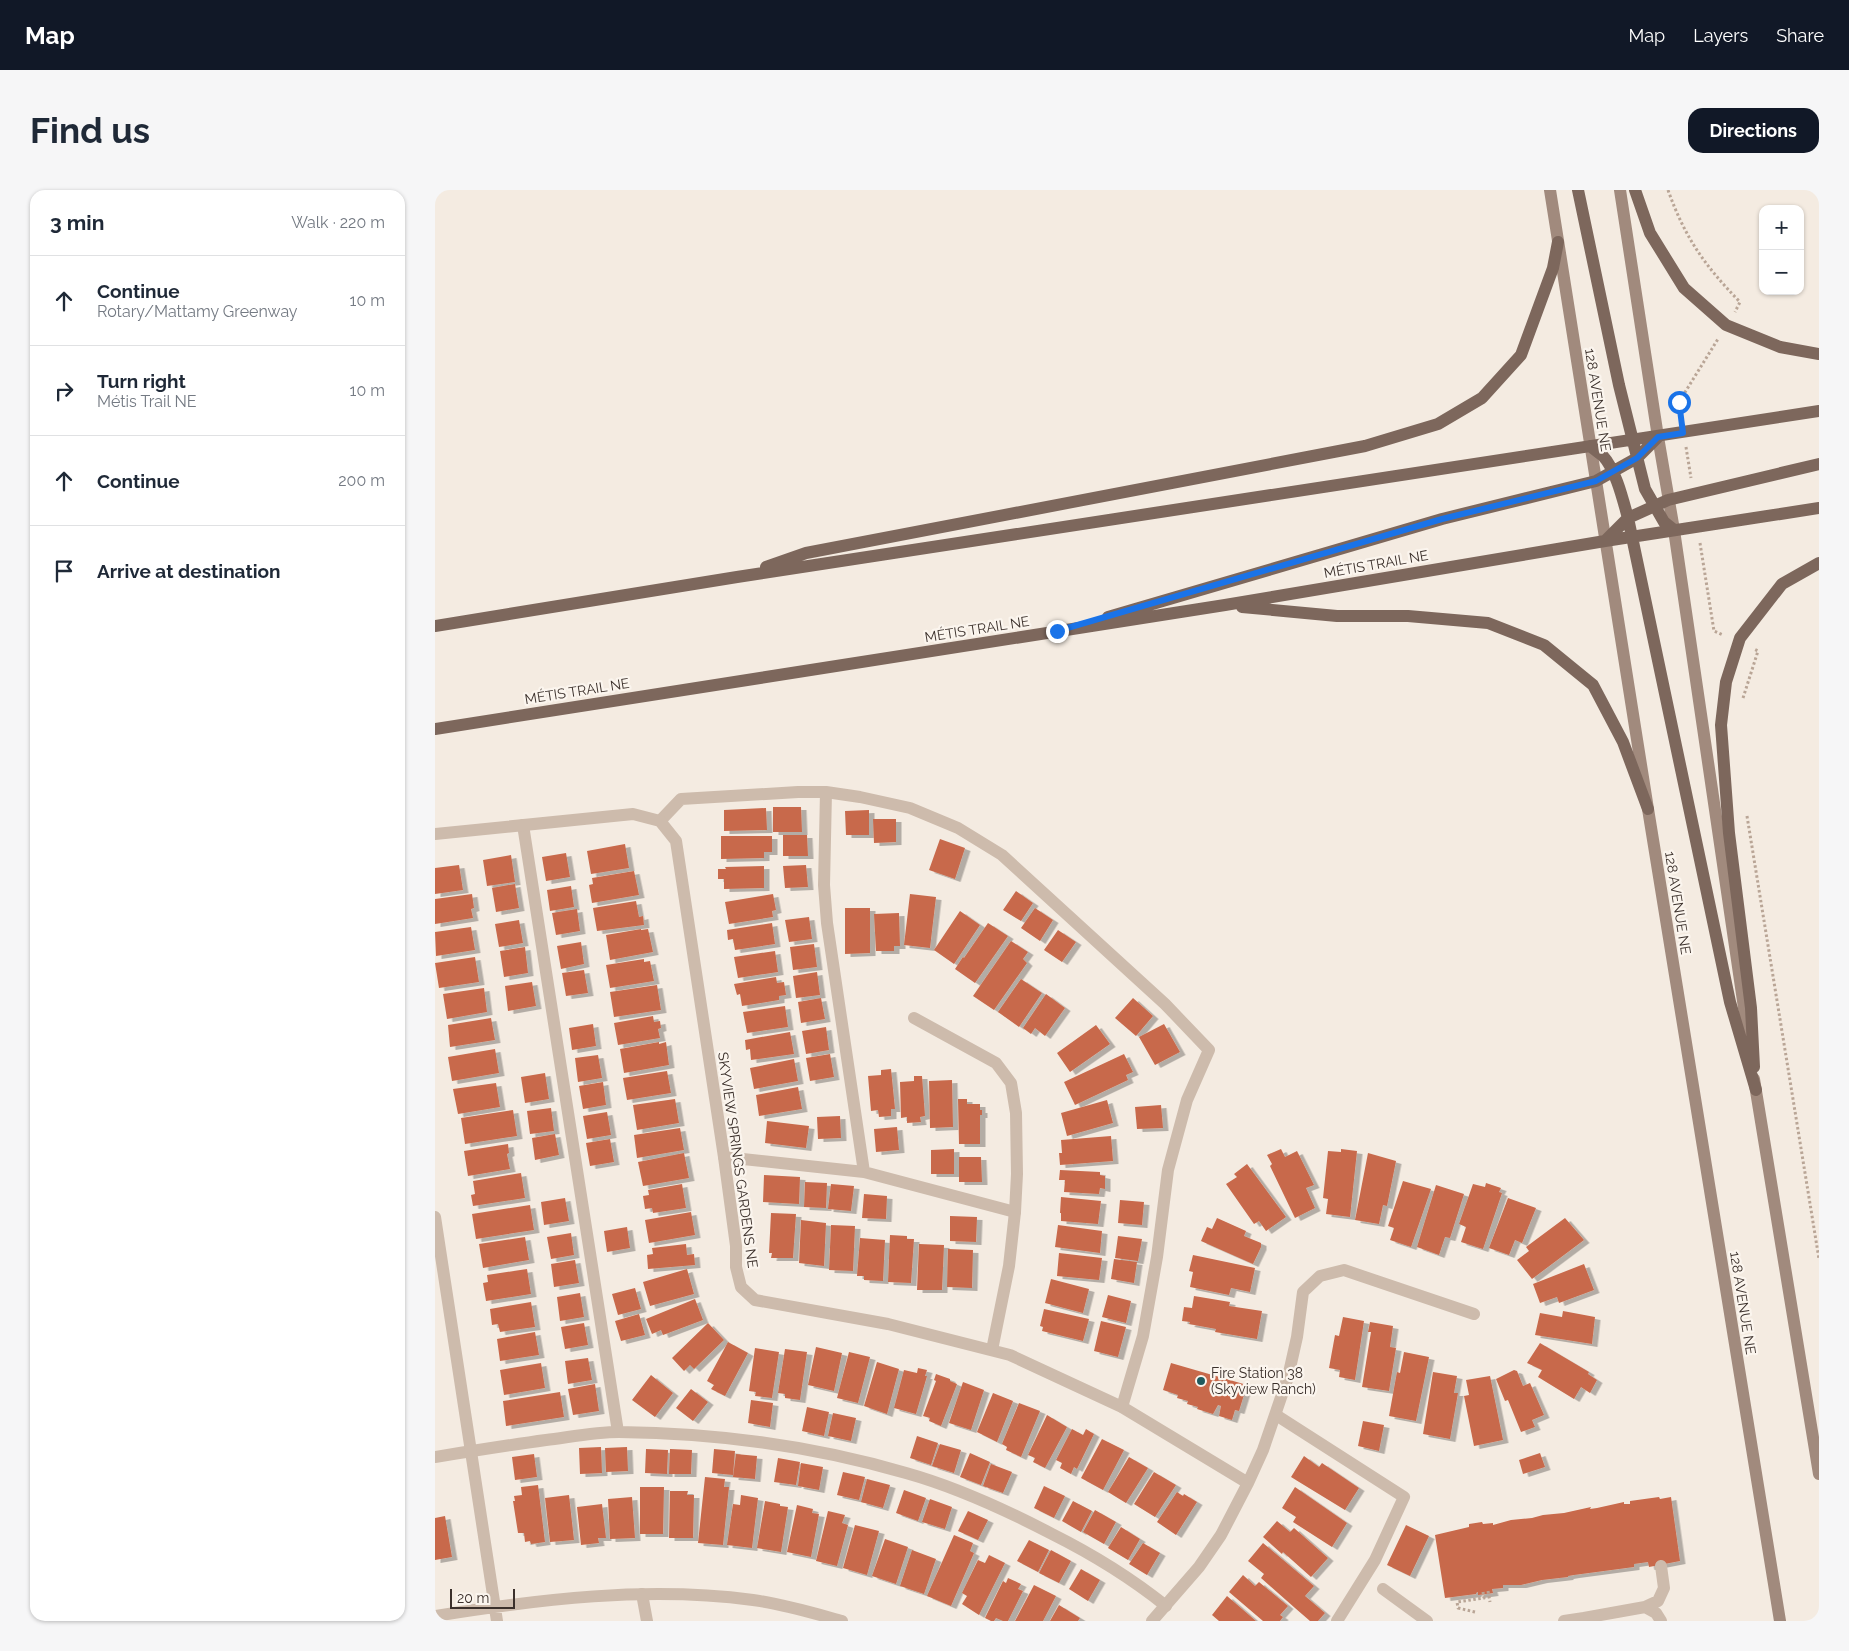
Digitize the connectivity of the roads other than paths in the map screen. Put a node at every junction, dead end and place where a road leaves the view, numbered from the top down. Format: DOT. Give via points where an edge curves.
graph roads {
  1 [pos="1550,190"];
  2 [pos="1578,190"];
  3 [pos="1620,190"];
  4 [pos="1635,190"];
  5 [pos="1558,242"];
  6 [pos="1819,354"];
  7 [pos="1819,411"];
  8 [pos="1658,437"];
  9 [pos="1632,440"];
  10 [pos="1591,446"];
  11 [pos="1637,458"];
  12 [pos="1819,464"];
  13 [pos="1612,472"];
  14 [pos="1596,481"];
  15 [pos="1668,500"];
  16 [pos="1654,505"];
  17 [pos="1819,508"];
  18 [pos="1628,518"];
  19 [pos="1674,530"];
  20 [pos="1633,537"];
  21 [pos="1605,541"];
  22 [pos="1819,562"];
  23 [pos="737,577"];
  24 [pos="1225,605"];
  25 [pos="435,626"];
  26 [pos="1057,631"];
  27 [pos="435,729"];
  28 [pos="826,792"];
  29 [pos="1648,809"];
  30 [pos="660,820"];
  31 [pos="523,825"];
  32 [pos="435,834"];
  33 [pos="914,1018"];
  34 [pos="1756,1090"];
  35 [pos="724,1157"];
  36 [pos="864,1172"];
  37 [pos="1015,1212"];
  38 [pos="435,1217"];
  39 [pos="1474,1314"];
  40 [pos="992,1350"];
  41 [pos="1122,1407"];
  42 [pos="1276,1415"];
  43 [pos="618,1432"];
  44 [pos="472,1451"];
  45 [pos="435,1456"];
  46 [pos="1819,1474"];
  47 [pos="1248,1483"];
  48 [pos="1661,1566"];
  49 [pos="1383,1589"];
  50 [pos="642,1594"];
  51 [pos="495,1606"];
  52 [pos="1166,1606"];
  53 [pos="1645,1607"];
  54 [pos="435,1616"];
  55 [pos="1584,1619"];
  56 [pos="497,1621"];
  57 [pos="647,1621"];
  58 [pos="842,1621"];
  59 [pos="1152,1621"];
  60 [pos="1337,1621"];
  61 [pos="1427,1621"];
  62 [pos="1564,1621"];
  63 [pos="1661,1621"];
  64 [pos="1780,1621"];
  1 -- 5 [label="main road, 128 AVENUE NE"];
  2 -- 9 [label="main road"];
  3 -- 8 [label="main road"];
  4 -- 6 [label="main road" via="1650,233 1684,288 1727,325 1780,347"];
  5 -- 10 [label="main road, 128 AVENUE NE"];
  5 -- 23 [label="main road" via="1553,268 1521,355 1482,398 1438,424 1365,446 806,553"];
  7 -- 8 [label="main road"];
  8 -- 9 [label="main road"];
  8 -- 11 [label="main road"];
  8 -- 15 [label="main road"];
  9 -- 10 [label="main road"];
  9 -- 11 [label="main road"];
  10 -- 13 [label="main road" via="1604,457"];
  10 -- 14 [label="main road, 128 AVENUE NE"];
  10 -- 23 [label="main road"];
  11 -- 13 [label="main road"];
  11 -- 16 [label="main road" via="1645,489"];
  12 -- 15 [label="main road"];
  13 -- 14 [label="main road"];
  13 -- 18 [label="main road"];
  14 -- 21 [label="main road, 128 AVENUE NE"];
  14 -- 26 [label="main road" via="1442,519"];
  15 -- 16 [label="main road"];
  15 -- 19 [label="main road"];
  16 -- 18 [label="main road"];
  16 -- 19 [label="main road" via="1664,522"];
  17 -- 19 [label="main road, MÉTIS TRAIL NE"];
  18 -- 20 [label="main road"];
  18 -- 21 [label="main road"];
  19 -- 20 [label="main road, MÉTIS TRAIL NE"];
  19 -- 34 [label="main road"];
  20 -- 21 [label="main road, MÉTIS TRAIL NE"];
  20 -- 34 [label="main road" via="1730,1002"];
  21 -- 24 [label="main road, MÉTIS TRAIL NE"];
  21 -- 29 [label="main road, 128 AVENUE NE"];
  22 -- 34 [label="main road" via="1782,584 1740,638 1726,682 1721,725 1729,833 1751,1008"];
  23 -- 25 [label="main road"];
  24 -- 26 [label="main road, MÉTIS TRAIL NE"];
  24 -- 29 [label="main road" via="1337,616 1407,616 1488,623 1544,645 1593,685 1623,742"];
  26 -- 27 [label="main road, MÉTIS TRAIL NE"];
  28 -- 30 [label="street" via="681,799"];
  28 -- 36 [label="street" via="824,885 827,923"];
  28 -- 41 [label="street" via="910,808 958,828 1002,855 1165,1004 1209,1050 1187,1100 1168,1170 1143,1336"];
  29 -- 64 [label="main road, 128 AVENUE NE"];
  30 -- 31 [label="street" via="633,814"];
  30 -- 35 [label="street, SKYVIEW SPRINGS GARDENS NE" via="676,841"];
  31 -- 32 [label="street"];
  31 -- 43 [label="street"];
  33 -- 37 [label="street" via="996,1064 1011,1083 1017,1174"];
  34 -- 46 [label="main road"];
  35 -- 36 [label="street"];
  35 -- 40 [label="street, SKYVIEW SPRINGS GARDENS NE" via="736,1267 741,1287 755,1300 888,1324"];
  36 -- 37 [label="street"];
  37 -- 40 [label="street" via="1009,1266"];
  38 -- 44 [label="street"];
  39 -- 42 [label="street" via="1344,1270 1320,1276 1303,1292 1292,1361"];
  40 -- 41 [label="street, SKYVIEW SPRINGS GARDENS NE"];
  41 -- 47 [label="street, SKYVIEW SPRINGS GARDENS NE"];
  42 -- 47 [label="street"];
  42 -- 60 [label="street" via="1404,1497 1375,1560"];
  43 -- 44 [label="street"];
  43 -- 52 [label="street" via="783,1445 907,1473 1045,1530 1117,1571"];
  44 -- 45 [label="street"];
  44 -- 51 [label="street"];
  47 -- 52 [label="street" via="1221,1535"];
  48 -- 53 [label="street" via="1664,1588 1658,1601"];
  49 -- 61 [label="street"];
  50 -- 51 [label="street" via="591,1595"];
  50 -- 57 [label="street"];
  50 -- 58 [label="street" via="754,1600"];
  51 -- 54 [label="street"];
  51 -- 56 [label="street"];
  52 -- 59 [label="street"];
  53 -- 55 [label="street"];
  53 -- 63 [label="street" via="1656,1613"];
  55 -- 62 [label="street"];
}
